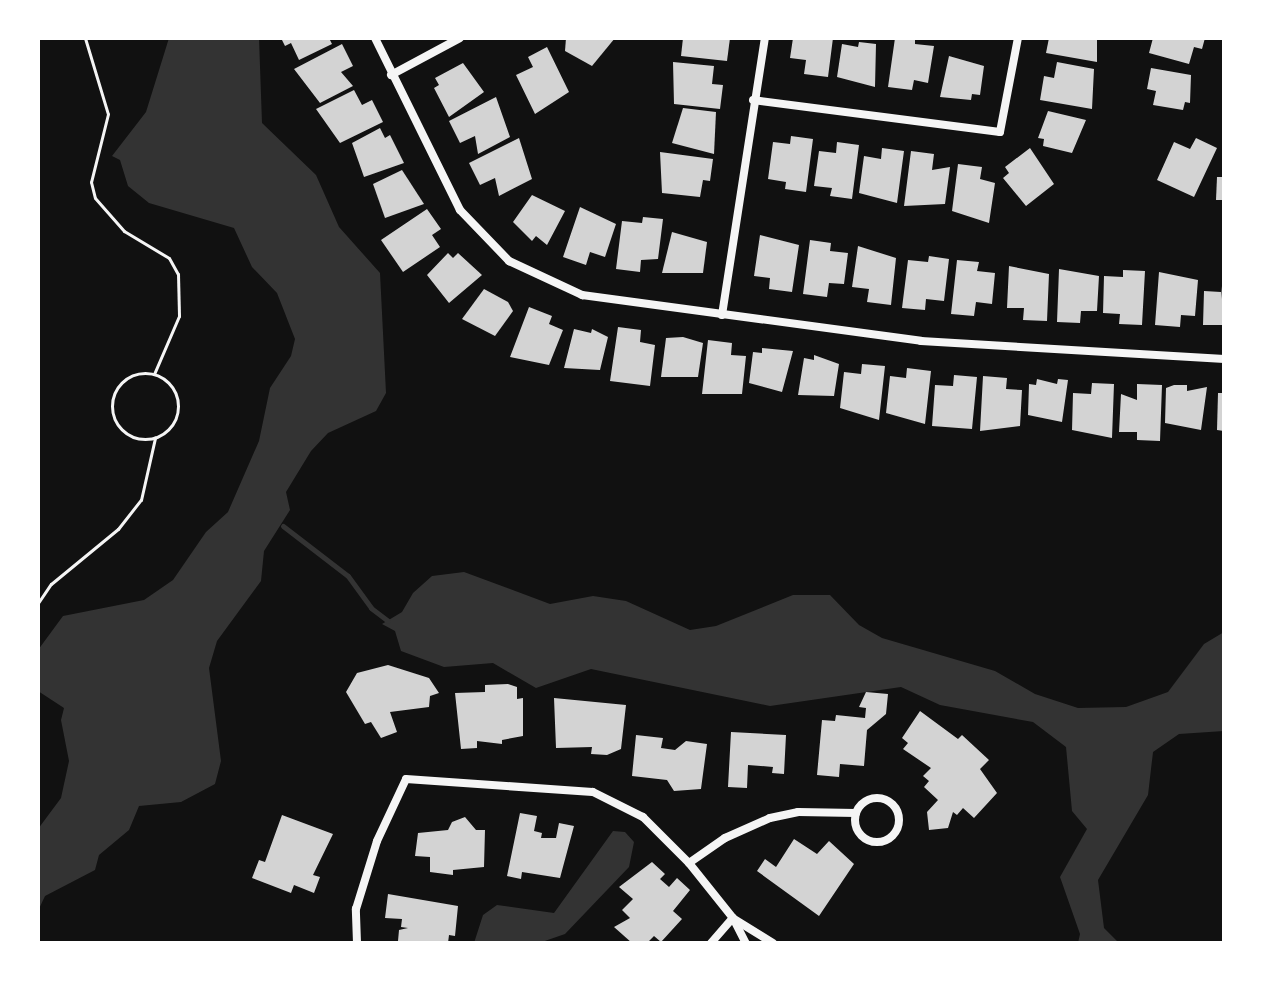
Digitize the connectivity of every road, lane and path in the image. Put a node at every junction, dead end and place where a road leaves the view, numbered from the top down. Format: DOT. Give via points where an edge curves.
graph roads {
  1 [pos="85,38"];
  2 [pos="375,38"];
  3 [pos="460,38"];
  4 [pos="765,38"];
  5 [pos="1018,38"];
  6 [pos="391,75"];
  7 [pos="753,100"];
  8 [pos="722,315"];
  9 [pos="1224,359"];
  10 [pos="154,374"];
  11 [pos="155,438"];
  12 [pos="38,603"];
  13 [pos="856,813"];
  14 [pos="689,863"];
  15 [pos="733,918"];
  16 [pos="357,943"];
  17 [pos="711,943"];
  18 [pos="746,943"];
  19 [pos="773,943"];
  1 -- 10 [label="path" via="108,114 91,182 95,198 124,231 169,258 178,274 179,316"];
  2 -- 6 [label="street"];
  3 -- 6 [label="street"];
  4 -- 7 [label="street"];
  5 -- 7 [label="street" via="1000,132"];
  6 -- 8 [label="street" via="460,210 509,261 582,295"];
  7 -- 8 [label="street"];
  8 -- 9 [label="street" via="921,341"];
  10 -- 11 [label="path" via="170,384 178,404 172,425"];
  10 -- 11 [label="path" via="130,376 111,401 123,432"];
  11 -- 12 [label="path" via="141,500 118,529 51,584"];
  13 -- 13 [label="street" via="857,828 867,839 881,841 898,828 899,814 885,799 864,802"];
  13 -- 14 [label="street" via="798,812 770,818 725,838"];
  14 -- 15 [label="street"];
  14 -- 16 [label="street" via="643,817 593,792 406,779 377,841 356,909"];
  15 -- 17 [label="street"];
  15 -- 18 [label="street"];
  15 -- 19 [label="street"];
}
